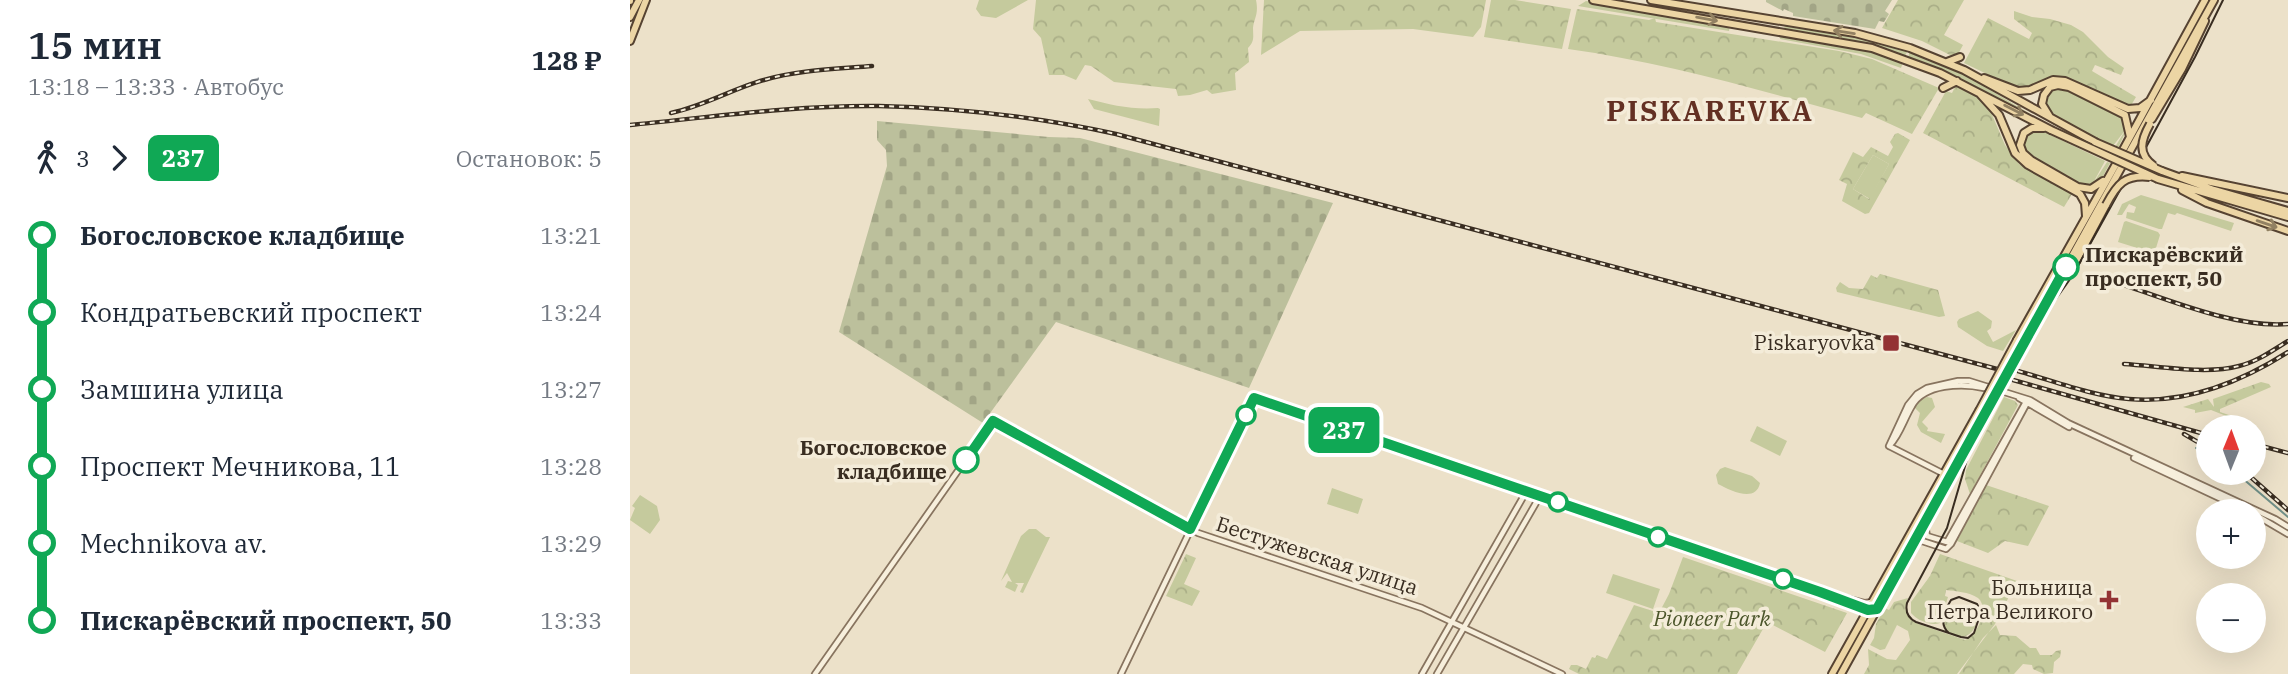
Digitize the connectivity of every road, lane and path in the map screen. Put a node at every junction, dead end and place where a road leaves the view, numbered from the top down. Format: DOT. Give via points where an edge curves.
graph roads {
  1 [pos="1593,0"];
  2 [pos="1651,0"];
  3 [pos="643,1"];
  4 [pos="1664,2"];
  5 [pos="2210,2"];
  6 [pos="1663,12"];
  7 [pos="630,17"];
  8 [pos="630,41"];
  9 [pos="1960,57"];
  10 [pos="1947,62"];
  11 [pos="1975,76"];
  12 [pos="1957,81"];
  13 [pos="1943,88"];
  14 [pos="1979,92"];
  15 [pos="2151,100"];
  16 [pos="2054,122"];
  17 [pos="2050,129"];
  18 [pos="2130,138"];
  19 [pos="2122,159"];
  20 [pos="2162,171"];
  21 [pos="2170,174"];
  22 [pos="2108,177"];
  23 [pos="2158,179"];
  24 [pos="2168,183"];
  25 [pos="2288,198"];
  26 [pos="2251,204"];
  27 [pos="2288,211"];
  28 [pos="2086,216"];
  29 [pos="2288,217"];
  30 [pos="2288,231"];
  31 [pos="2055,288"];
  32 [pos="2020,342"];
  33 [pos="2027,401"];
  34 [pos="1982,413"];
  35 [pos="1944,474"];
  36 [pos="1526,492"];
  37 [pos="1540,496"];
  38 [pos="2221,499"];
  39 [pos="2266,521"];
  40 [pos="1925,522"];
  41 [pos="2288,527"];
  42 [pos="1190,529"];
  43 [pos="2288,534"];
  44 [pos="1949,543"];
  45 [pos="1911,548"];
  46 [pos="1820,592"];
  47 [pos="1873,601"];
  48 [pos="1877,609"];
  49 [pos="1868,610"];
  50 [pos="1452,622"];
  51 [pos="1464,628"];
  52 [pos="815,674"];
  53 [pos="1121,674"];
  54 [pos="1422,674"];
  55 [pos="1437,674"];
  56 [pos="1562,674"];
  57 [pos="1832,674"];
  58 [pos="1841,674"];
  1 -- 6 [label="main road"];
  2 -- 4 [label="main road"];
  3 -- 7 [label="main road"];
  3 -- 8 [label="main road"];
  4 -- 6 [label="main road"];
  10 -- 4 [label="main road, one-way" via="1875,37"];
  5 -- 15 [label="main road"];
  5 -- 19 [label="main road"];
  5 -- 20 [label="main road, bridge" via="2200,36 2142,139 2147,160"];
  6 -- 12 [label="main road, one-way" via="1852,43"];
  9 -- 10 [label="main road"];
  10 -- 11 [label="main road"];
  11 -- 15 [label="main road" via="2018,91 2065,81 2130,110"];
  11 -- 16 [label="main road"];
  12 -- 13 [label="main road"];
  12 -- 14 [label="main road"];
  14 -- 17 [label="main road, one-way"];
  14 -- 28 [label="main road" via="1999,116 2015,153 2080,194"];
  15 -- 18 [label="main road"];
  16 -- 18 [label="main road" via="2043,98 2050,87 2063,85 2125,116"];
  16 -- 19 [label="main road, bridge"];
  17 -- 19 [label="main road, bridge"];
  17 -- 22 [label="main road" via="2038,127 2024,133 2021,149 2031,160 2083,189 2095,188"];
  18 -- 19 [label="main road"];
  19 -- 20 [label="main road, bridge"];
  19 -- 22 [label="main road"];
  19 -- 23 [label="main road, bridge"];
  19 -- 31 [label="main road"];
  20 -- 21 [label="main road, bridge"];
  21 -- 25 [label="main road"];
  21 -- 26 [label="main road"];
  22 -- 28 [label="main road"];
  23 -- 24 [label="main road"];
  23 -- 31 [label="main road, bridge" via="2137,176 2117,185 2074,265"];
  24 -- 26 [label="main road"];
  24 -- 30 [label="main road, one-way" via="2200,200"];
  26 -- 27 [label="main road"];
  26 -- 29 [label="main road"];
  28 -- 32 [label="main road"];
  31 -- 32 [label="main road"];
  32 -- 34 [label="main road, bridge"];
  33 -- 35 [label="street" via="1965,380 1920,392 1911,400 1889,446"];
  33 -- 38 [label="street" via="2064,425"];
  33 -- 41 [label="street"];
  33 -- 44 [label="street"];
  34 -- 35 [label="main road"];
  34 -- 40 [label="main road"];
  35 -- 47 [label="main road"];
  36 -- 37 [label="street"];
  36 -- 42 [label="street" via="1254,398"];
  36 -- 50 [label="street"];
  37 -- 46 [label="street"];
  37 -- 51 [label="street"];
  39 -- 43 [label="street"];
  40 -- 44 [label="street" via="1927,536"];
  40 -- 45 [label="main road"];
  42 -- 50 [label="street, Бестужевская улица"];
  42 -- 52 [label="street, Бестужевская улица" via="993,421"];
  42 -- 53 [label="street"];
  44 -- 45 [label="street" via="1946,549 1920,540"];
  45 -- 48 [label="main road"];
  46 -- 47 [label="street"];
  46 -- 49 [label="street"];
  47 -- 49 [label="main road"];
  48 -- 49 [label="street"];
  48 -- 58 [label="main road"];
  49 -- 57 [label="main road"];
  50 -- 51 [label="street, Бестужевская улица"];
  50 -- 54 [label="street"];
  51 -- 55 [label="street"];
  51 -- 56 [label="street, Бестужевская улица"];
}
